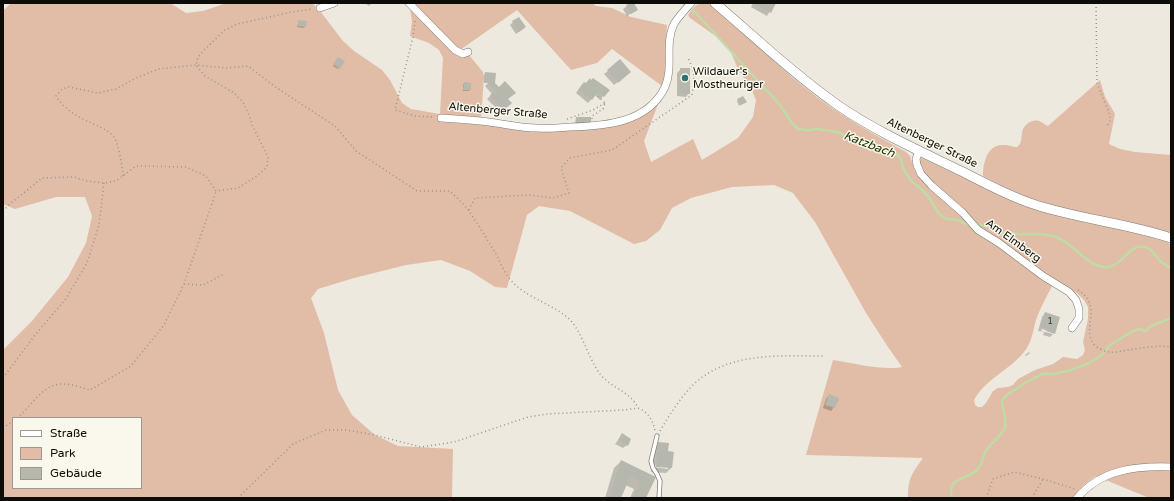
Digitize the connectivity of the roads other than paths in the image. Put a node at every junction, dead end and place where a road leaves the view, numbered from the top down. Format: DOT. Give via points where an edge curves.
graph roads {
  1 [pos="334,3"];
  2 [pos="691,3"];
  3 [pos="715,3"];
  4 [pos="411,5"];
  5 [pos="320,8"];
  6 [pos="468,52"];
  7 [pos="441,118"];
  8 [pos="919,151"];
  9 [pos="1171,238"];
  10 [pos="1072,328"];
  11 [pos="657,436"];
  12 [pos="1171,467"];
  13 [pos="1078,494"];
  14 [pos="659,498"];
  1 -- 5 [label="street"];
  2 -- 7 [label="street, Altenberger Straße" via="674,24 670,38 669,73 660,96 639,114 613,124 558,128"];
  3 -- 8 [label="street, Altenberger Straße" via="778,58 838,105"];
  4 -- 6 [label="street" via="455,50 463,54"];
  8 -- 9 [label="street, Altenberger Straße" via="1031,204"];
  8 -- 10 [label="street, Am Elmberg" via="917,166 932,186 973,224 1069,292 1076,300 1078,318"];
  11 -- 14 [label="lane" via="651,461 660,481"];
  12 -- 13 [label="street" via="1124,469 1095,482"];
}
